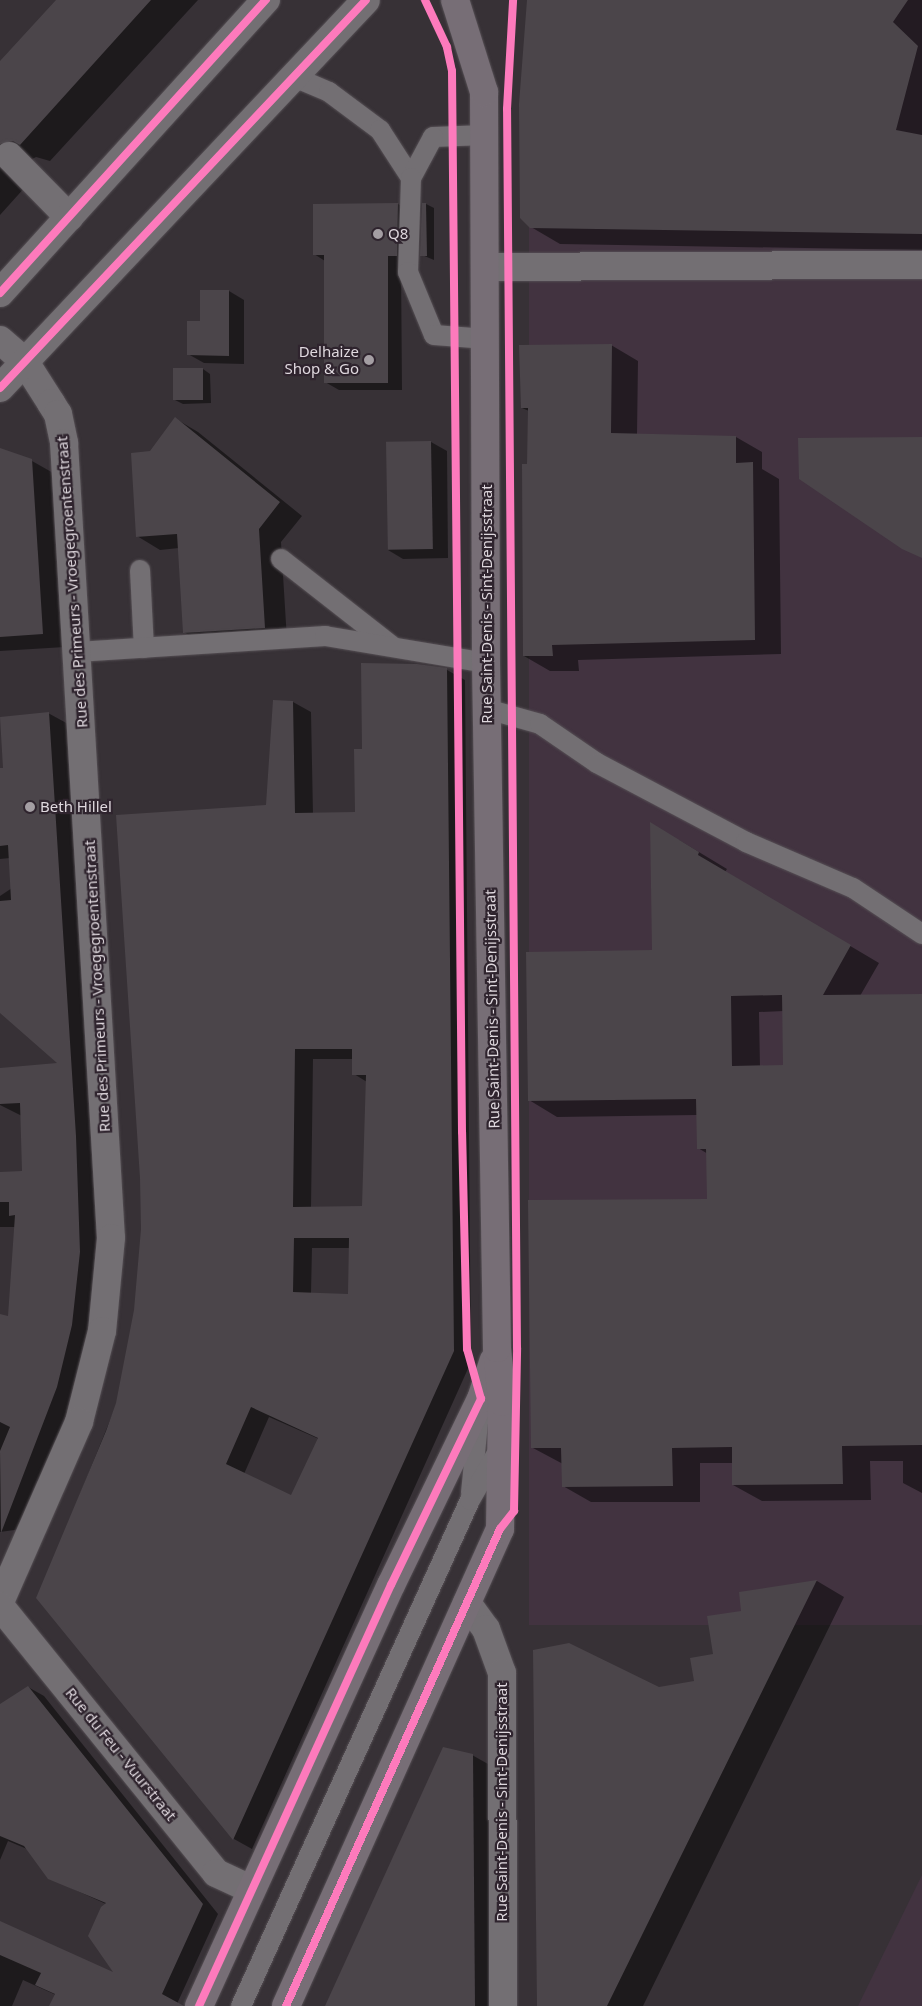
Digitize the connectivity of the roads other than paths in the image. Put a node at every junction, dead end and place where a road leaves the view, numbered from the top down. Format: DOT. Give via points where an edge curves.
graph roads {
  1 [pos="266,0"];
  2 [pos="366,0"];
  3 [pos="454,0"];
  4 [pos="294,77"];
  5 [pos="485,135"];
  6 [pos="9,156"];
  7 [pos="411,178"];
  8 [pos="69,217"];
  9 [pos="922,265"];
  10 [pos="487,267"];
  11 [pos="0,293"];
  12 [pos="487,339"];
  13 [pos="0,340"];
  14 [pos="24,362"];
  15 [pos="0,388"];
  16 [pos="281,558"];
  17 [pos="140,570"];
  18 [pos="394,647"];
  19 [pos="144,648"];
  20 [pos="77,652"];
  21 [pos="486,663"];
  22 [pos="487,709"];
  23 [pos="922,934"];
  24 [pos="497,1348"];
  25 [pos="481,1399"];
  26 [pos="500,1448"];
  27 [pos="470,1500"];
  28 [pos="467,1603"];
  29 [pos="0,1604"];
  30 [pos="251,1889"];
  31 [pos="199,2006"];
  32 [pos="241,2006"];
  33 [pos="286,2006"];
  34 [pos="503,2006"];
  1 -- 8 [label="street"];
  2 -- 4 [label="street"];
  3 -- 5 [label="main road, Rue Saint-Denis - Sint-Denijsstraat" via="484,92"];
  4 -- 7 [label="lane" via="329,92 380,130"];
  4 -- 14 [label="street"];
  5 -- 7 [label="lane" via="433,138"];
  5 -- 10 [label="main road, Rue Saint-Denis - Sint-Denijsstraat"];
  6 -- 8 [label="street"];
  7 -- 12 [label="lane" via="408,272 434,335"];
  8 -- 11 [label="street"];
  9 -- 10 [label="street"];
  10 -- 12 [label="main road, Rue Saint-Denis - Sint-Denijsstraat"];
  12 -- 21 [label="main road, Rue Saint-Denis - Sint-Denijsstraat"];
  13 -- 14 [label="street, Rue des Primeurs - Vroegegroentenstraat"];
  14 -- 15 [label="street"];
  14 -- 20 [label="street, Rue des Primeurs - Vroegegroentenstraat" via="58,414 64,443"];
  16 -- 18 [label="lane"];
  17 -- 19 [label="lane"];
  18 -- 19 [label="lane" via="325,636"];
  18 -- 21 [label="lane"];
  19 -- 20 [label="lane"];
  20 -- 29 [label="street, Rue des Primeurs - Vroegegroentenstraat" via="111,1238 102,1331 78,1422"];
  21 -- 22 [label="main road, Rue Saint-Denis - Sint-Denijsstraat"];
  22 -- 23 [label="lane" via="540,724 597,763 746,842 853,888"];
  22 -- 24 [label="main road, Rue Saint-Denis - Sint-Denijsstraat"];
  24 -- 25 [label="main road"];
  24 -- 26 [label="main road, Rue Saint-Denis - Sint-Denijsstraat" via="502,1402"];
  25 -- 27 [label="lane"];
  25 -- 30 [label="main road"];
  26 -- 27 [label="lane"];
  26 -- 28 [label="main road, Rue Saint-Denis - Sint-Denijsstraat" via="500,1530"];
  27 -- 32 [label="lane"];
  28 -- 33 [label="main road"];
  28 -- 34 [label="street, Rue Saint-Denis - Sint-Denijsstraat" via="486,1629 502,1673"];
  29 -- 30 [label="street, Rue du Feu - Vuurstraat" via="216,1873"];
  30 -- 31 [label="main road"];
}
